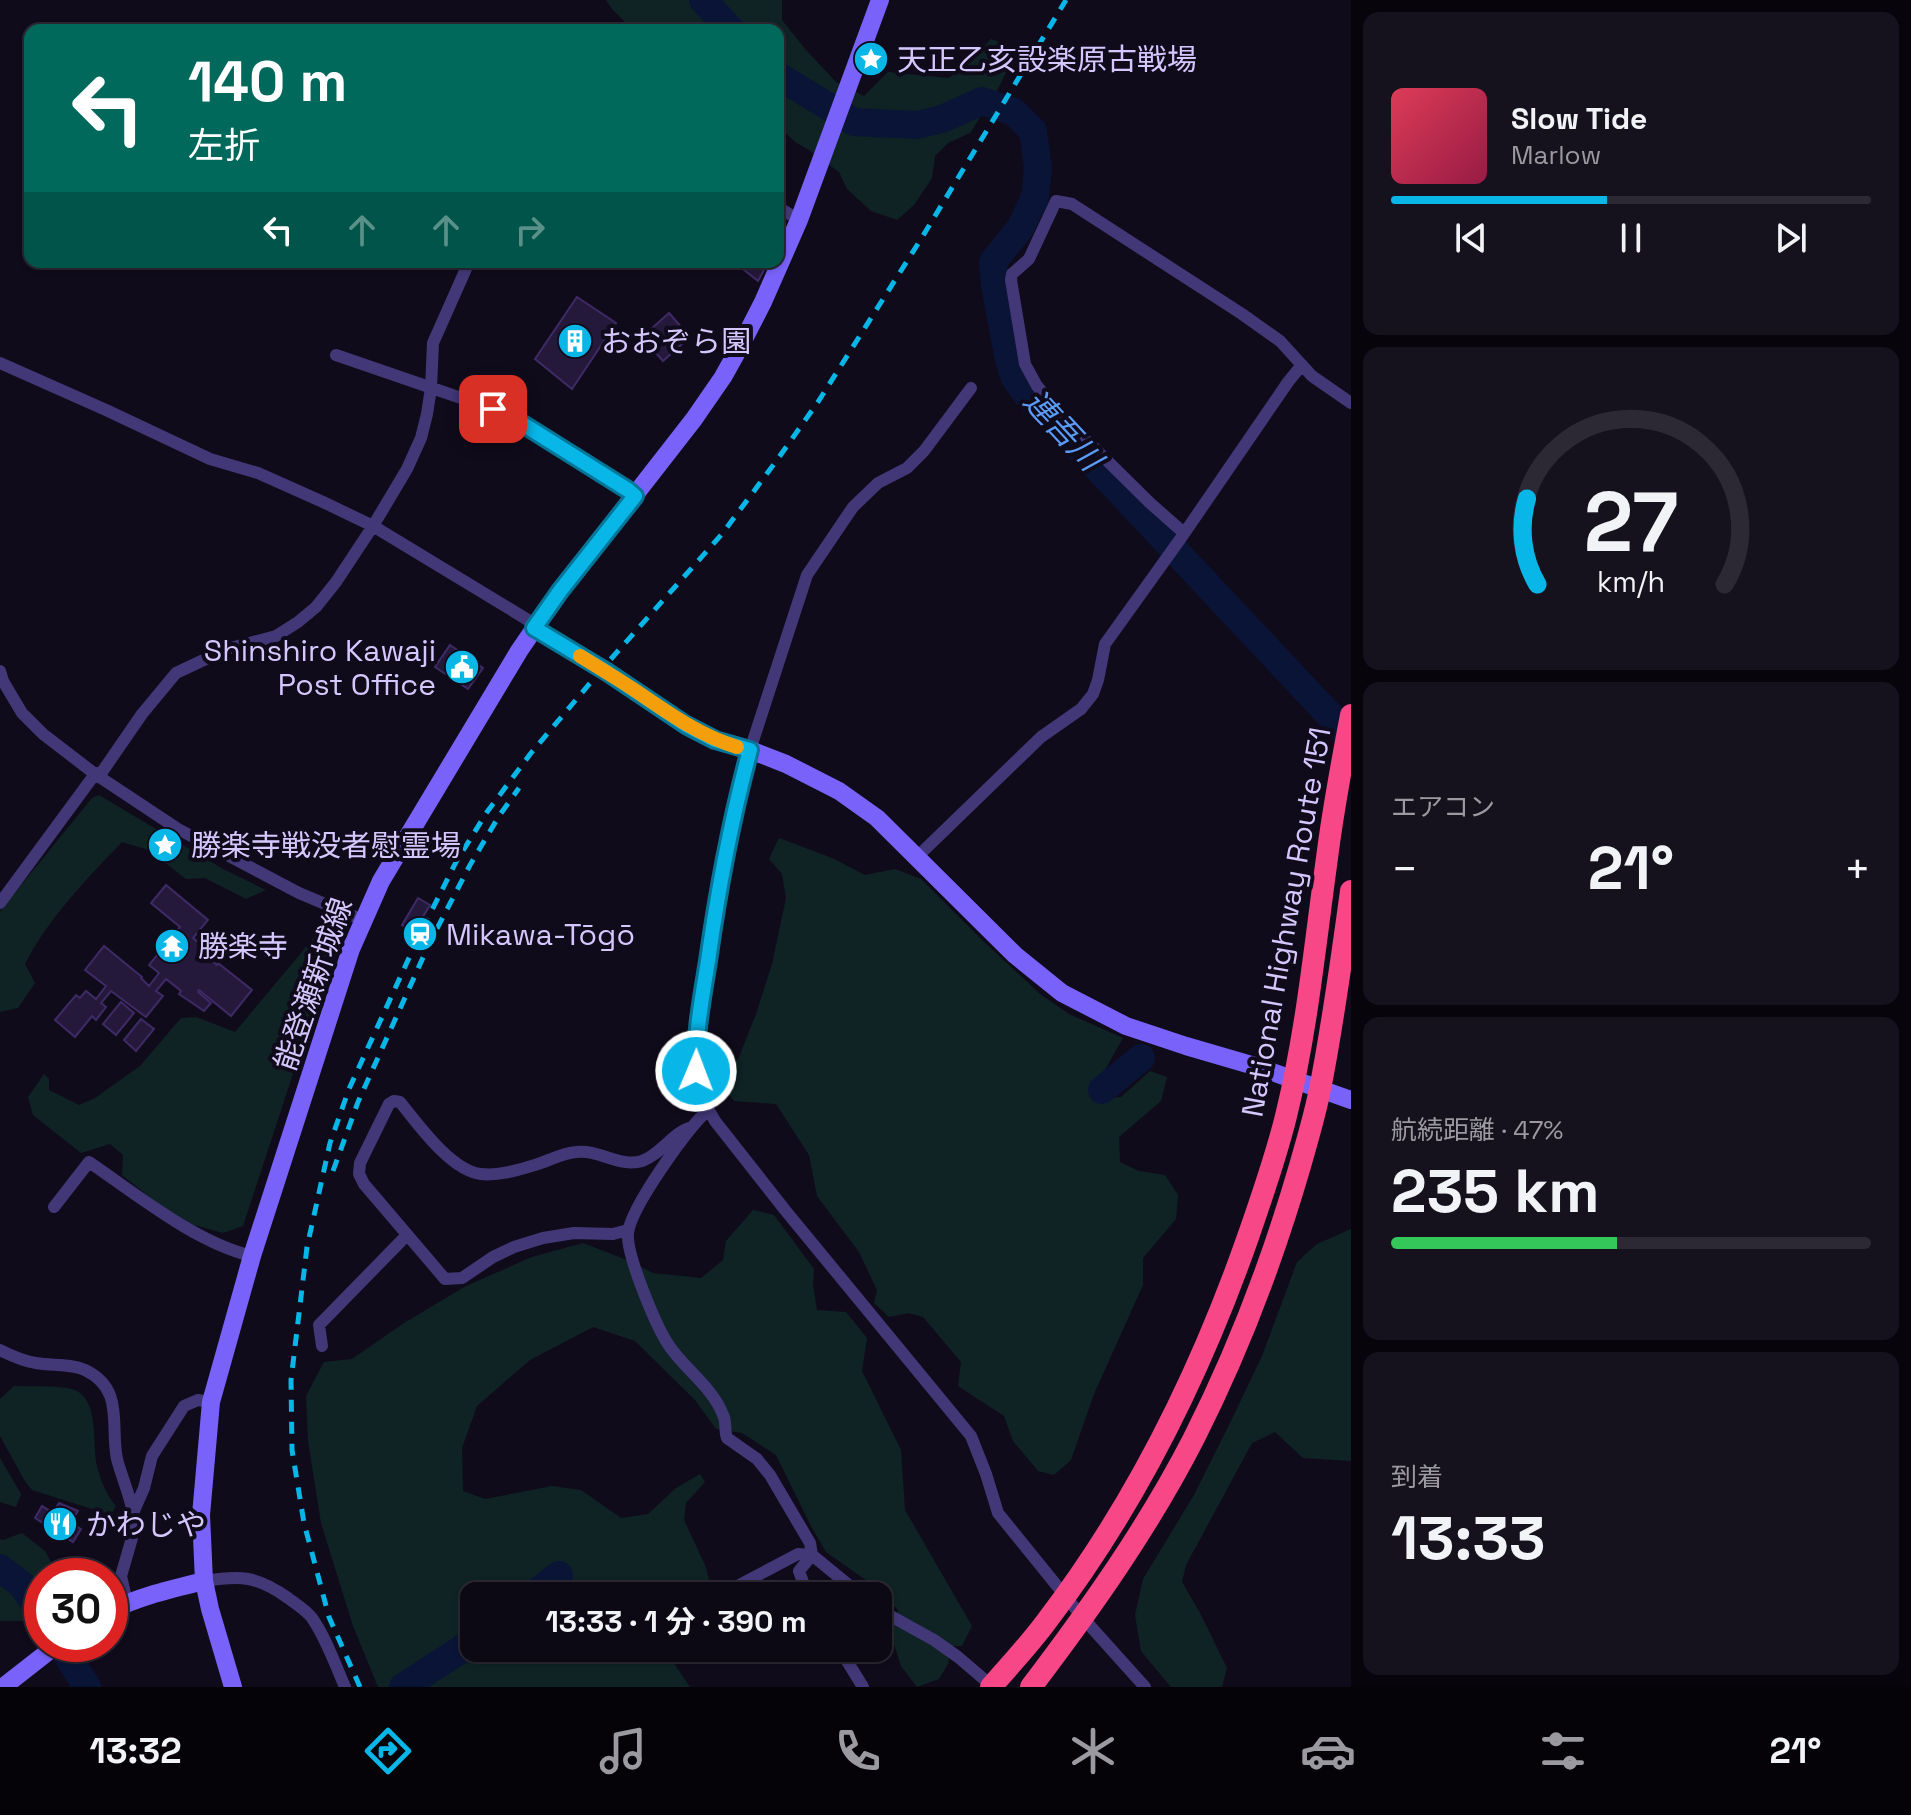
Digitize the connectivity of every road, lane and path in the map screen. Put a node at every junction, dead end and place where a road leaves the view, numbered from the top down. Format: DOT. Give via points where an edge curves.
graph roads {
  1 [pos="880,0"];
  2 [pos="784,211"];
  3 [pos="799,220"];
  4 [pos="784,254"];
  5 [pos="466,268"];
  6 [pos="778,268"];
  7 [pos="336,355"];
  8 [pos="0,363"];
  9 [pos="1301,366"];
  10 [pos="431,388"];
  11 [pos="971,388"];
  12 [pos="1351,403"];
  13 [pos="635,496"];
  14 [pos="373,526"];
  15 [pos="1183,535"];
  16 [pos="534,628"];
  17 [pos="0,671"];
  18 [pos="1351,715"];
  19 [pos="750,750"];
  20 [pos="95,774"];
  21 [pos="917,857"];
  22 [pos="1351,891"];
  23 [pos="0,903"];
  24 [pos="363,920"];
  25 [pos="1294,1080"];
  26 [pos="1320,1089"];
  27 [pos="1351,1100"];
  28 [pos="708,1110"];
  29 [pos="692,1127"];
  30 [pos="54,1207"];
  31 [pos="628,1230"];
  32 [pos="406,1236"];
  33 [pos="252,1256"];
  34 [pos="322,1346"];
  35 [pos="0,1350"];
  36 [pos="211,1402"];
  37 [pos="133,1513"];
  38 [pos="812,1555"];
  39 [pos="126,1558"];
  40 [pos="204,1581"];
  41 [pos="745,1582"];
  42 [pos="803,1582"];
  43 [pos="845,1582"];
  44 [pos="1066,1595"];
  45 [pos="128,1602"];
  46 [pos="892,1617"];
  47 [pos="1083,1618"];
  48 [pos="35,1662"];
  49 [pos="848,1662"];
  50 [pos="3,1687"];
  51 [pos="233,1687"];
  52 [pos="345,1687"];
  53 [pos="863,1687"];
  54 [pos="991,1687"];
  55 [pos="1031,1687"];
  56 [pos="1145,1687"];
  1 -- 3 [label="main road, 能登瀬新城線"];
  2 -- 3 [label="street"];
  3 -- 4 [label="main road, 能登瀬新城線"];
  5 -- 10 [label="street" via="433,343"];
  6 -- 13 [label="main road, 能登瀬新城線" via="723,377"];
  7 -- 10 [label="street"];
  8 -- 14 [label="street"];
  9 -- 12 [label="street"];
  9 -- 15 [label="street"];
  9 -- 15 [label="street" via="1280,341 1242,314 1072,204 1056,201 1029,259 1012,274 1025,364 1071,425"];
  10 -- 13 [label="street" via="518,421"];
  10 -- 14 [label="street" via="421,438"];
  11 -- 19 [label="street" via="924,451 853,507 807,575"];
  13 -- 16 [label="main road, 能登瀬新城線"];
  14 -- 16 [label="street"];
  14 -- 20 [label="street" via="316,607 276,636 227,649 176,673 102,772"];
  15 -- 21 [label="street" via="1105,644 1093,694 1081,709 1041,737"];
  16 -- 19 [label="street" via="686,725"];
  16 -- 24 [label="main road, 能登瀬新城線" via="381,881"];
  17 -- 20 [label="street" via="22,713"];
  18 -- 25 [label="highway, National Highway Route 151"];
  19 -- 21 [label="main road" via="839,791"];
  19 -- 28 [label="street" via="721,879 695,1043 696,1071"];
  20 -- 23 [label="street"];
  20 -- 24 [label="street" via="178,829 299,893"];
  21 -- 25 [label="main road" via="1015,955 1062,993 1126,1026"];
  22 -- 26 [label="highway, National Highway Route 151"];
  24 -- 33 [label="main road, 能登瀬新城線"];
  25 -- 26 [label="main road"];
  25 -- 44 [label="highway, National Highway Route 151" via="1263,1196 1203,1352 1123,1508"];
  26 -- 27 [label="main road"];
  26 -- 47 [label="highway, National Highway Route 151" via="1290,1200 1228,1365 1170,1480"];
  28 -- 29 [label="street"];
  28 -- 44 [label="street" via="971,1436 998,1513"];
  29 -- 31 [label="street" via="638,1206"];
  29 -- 32 [label="street" via="639,1162 579,1151 499,1174 480,1174 454,1161 394,1101 369,1142 359,1174"];
  30 -- 33 [label="street" via="89,1162 194,1232"];
  31 -- 32 [label="street" via="543,1238 514,1247 455,1279 445,1279"];
  31 -- 38 [label="street" via="632,1261 666,1341 724,1415 727,1438 770,1475"];
  32 -- 34 [label="street" via="319,1325"];
  33 -- 36 [label="main road, 能登瀬新城線"];
  35 -- 37 [label="street" via="28,1361 84,1370 110,1392 116,1454"];
  36 -- 37 [label="street" via="184,1406 152,1456"];
  36 -- 40 [label="main road, 能登瀬新城線" via="201,1515"];
  37 -- 39 [label="street"];
  38 -- 41 [label="street" via="798,1554"];
  38 -- 42 [label="street" via="799,1571"];
  38 -- 43 [label="street"];
  40 -- 45 [label="main road"];
  40 -- 51 [label="main road, 能登瀬新城線"];
  40 -- 52 [label="street" via="252,1579 269,1584 301,1607 320,1631"];
  44 -- 47 [label="street"];
  44 -- 54 [label="highway, National Highway Route 151"];
  46 -- 54 [label="street" via="958,1657"];
  47 -- 55 [label="highway, National Highway Route 151"];
  47 -- 56 [label="street"];
  48 -- 50 [label="main road"];
  49 -- 53 [label="street"];
}
